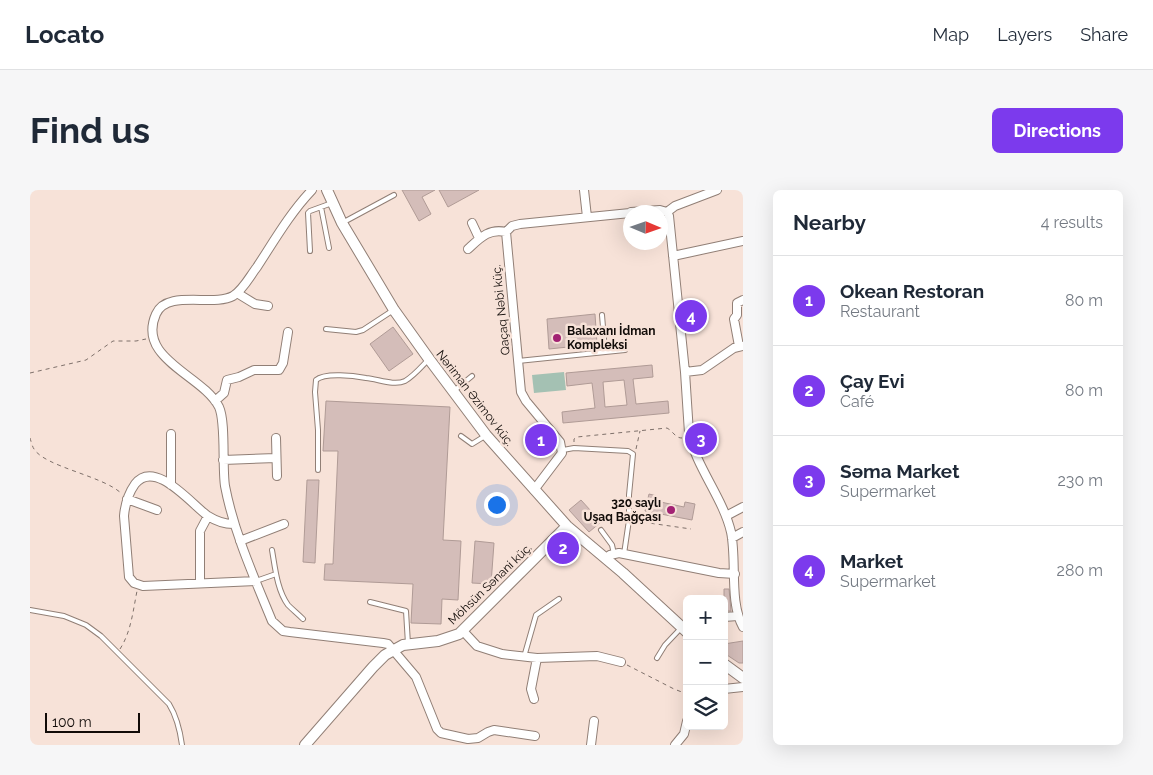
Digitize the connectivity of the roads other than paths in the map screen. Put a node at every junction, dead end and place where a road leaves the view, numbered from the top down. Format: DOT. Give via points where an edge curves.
graph roads {
  1 [pos="312,190"];
  2 [pos="327,190"];
  3 [pos="584,190"];
  4 [pos="717,190"];
  5 [pos="697,194"];
  6 [pos="394,195"];
  7 [pos="332,203"];
  8 [pos="321,207"];
  9 [pos="668,211"];
  10 [pos="623,214"];
  11 [pos="668,214"];
  12 [pos="587,217"];
  13 [pos="342,223"];
  14 [pos="472,223"];
  15 [pos="506,232"];
  16 [pos="479,238"];
  17 [pos="743,241"];
  18 [pos="329,248"];
  19 [pos="468,249"];
  20 [pos="310,251"];
  21 [pos="673,256"];
  22 [pos="237,293"];
  23 [pos="743,300"];
  24 [pos="268,306"];
  25 [pos="394,310"];
  26 [pos="602,315"];
  27 [pos="326,329"];
  28 [pos="288,332"];
  29 [pos="741,346"];
  30 [pos="625,350"];
  31 [pos="605,351"];
  32 [pos="429,359"];
  33 [pos="518,361"];
  34 [pos="685,372"];
  35 [pos="472,376"];
  36 [pos="453,392"];
  37 [pos="215,401"];
  38 [pos="171,434"];
  39 [pos="486,435"];
  40 [pos="461,436"];
  41 [pos="276,438"];
  42 [pos="562,450"];
  43 [pos="276,458"];
  44 [pos="223,460"];
  45 [pos="318,470"];
  46 [pos="277,476"];
  47 [pos="171,485"];
  48 [pos="534,490"];
  49 [pos="127,499"];
  50 [pos="743,507"];
  51 [pos="157,510"];
  52 [pos="208,516"];
  53 [pos="726,516"];
  54 [pos="233,524"];
  55 [pos="284,524"];
  56 [pos="567,526"];
  57 [pos="601,530"];
  58 [pos="743,532"];
  59 [pos="732,538"];
  60 [pos="240,541"];
  61 [pos="272,550"];
  62 [pos="624,554"];
  63 [pos="610,556"];
  64 [pos="276,574"];
  65 [pos="735,574"];
  66 [pos="256,581"];
  67 [pos="200,583"];
  68 [pos="559,600"];
  69 [pos="370,602"];
  70 [pos="30,610"];
  71 [pos="738,616"];
  72 [pos="728,617"];
  73 [pos="303,619"];
  74 [pos="743,627"];
  75 [pos="683,628"];
  76 [pos="463,630"];
  77 [pos="683,630"];
  78 [pos="408,644"];
  79 [pos="393,650"];
  80 [pos="524,657"];
  81 [pos="537,658"];
  82 [pos="657,658"];
  83 [pos="621,662"];
  84 [pos="728,667"];
  85 [pos="743,678"];
  86 [pos="743,687"];
  87 [pos="728,689"];
  88 [pos="534,699"];
  89 [pos="594,721"];
  90 [pos="685,730"];
  91 [pos="535,736"];
  92 [pos="182,745"];
  93 [pos="305,745"];
  94 [pos="591,745"];
  95 [pos="675,745"];
  1 -- 22 [label="street"];
  2 -- 7 [label="main road, Nəriman Əzimov küç."];
  3 -- 12 [label="street"];
  4 -- 5 [label="street"];
  5 -- 9 [label="street"];
  6 -- 13 [label="lane"];
  7 -- 8 [label="lane"];
  7 -- 13 [label="main road, Nəriman Əzimov küç."];
  8 -- 18 [label="lane"];
  8 -- 20 [label="lane" via="308,213"];
  10 -- 12 [label="street"];
  11 -- 21 [label="street"];
  12 -- 15 [label="street" via="515,225"];
  13 -- 25 [label="main road, Nəriman Əzimov küç."];
  14 -- 16 [label="street"];
  15 -- 16 [label="street" via="490,232"];
  15 -- 33 [label="street, Qaçaq Nəbi küç."];
  16 -- 19 [label="street"];
  17 -- 21 [label="street"];
  21 -- 34 [label="street"];
  22 -- 24 [label="street" via="255,304"];
  22 -- 37 [label="street" via="223,300 184,300 163,306 155,317 153,338 158,348"];
  23 -- 29 [label="street" via="737,303 734,319"];
  25 -- 27 [label="lane" via="356,332"];
  25 -- 32 [label="main road, Nəriman Əzimov küç."];
  26 -- 31 [label="lane"];
  28 -- 37 [label="street" via="279,370 254,370 229,379 224,393"];
  29 -- 34 [label="street" via="708,367"];
  30 -- 31 [label="lane"];
  31 -- 33 [label="lane"];
  32 -- 36 [label="main road, Nəriman Əzimov küç."];
  32 -- 45 [label="lane" via="411,376 399,382 327,376 316,380"];
  33 -- 42 [label="street, Qaçaq Nəbi küç." via="521,392 560,442"];
  34 -- 53 [label="street" via="690,438"];
  35 -- 36 [label="lane"];
  36 -- 39 [label="main road, Nəriman Əzimov küç."];
  37 -- 44 [label="street" via="222,419"];
  38 -- 47 [label="street"];
  39 -- 40 [label="lane" via="472,444"];
  39 -- 48 [label="main road, Nəriman Əzimov küç."];
  41 -- 43 [label="street"];
  42 -- 48 [label="street"];
  42 -- 62 [label="lane" via="628,451 633,454 630,520"];
  43 -- 44 [label="street"];
  43 -- 46 [label="street"];
  44 -- 54 [label="street"];
  47 -- 49 [label="street" via="151,476 142,477"];
  47 -- 52 [label="street"];
  48 -- 56 [label="main road, Nəriman Əzimov küç."];
  49 -- 51 [label="street"];
  49 -- 67 [label="street" via="124,516 127,568 134,583 138,586"];
  50 -- 53 [label="street"];
  52 -- 54 [label="street"];
  52 -- 67 [label="street" via="200,531"];
  53 -- 59 [label="street"];
  54 -- 60 [label="street"];
  55 -- 60 [label="street"];
  56 -- 63 [label="main road, Nəriman Əzimov küç."];
  56 -- 76 [label="main road, Möhsün Sənani küç."];
  57 -- 63 [label="lane" via="612,545"];
  58 -- 59 [label="street"];
  59 -- 65 [label="street"];
  60 -- 66 [label="street"];
  61 -- 64 [label="lane"];
  62 -- 63 [label="street"];
  62 -- 65 [label="street"];
  63 -- 75 [label="main road, Nəriman Əzimov küç."];
  64 -- 66 [label="lane"];
  64 -- 73 [label="lane" via="289,605"];
  65 -- 71 [label="street"];
  66 -- 67 [label="street"];
  66 -- 79 [label="street" via="272,621 283,631 383,642"];
  68 -- 80 [label="lane" via="536,615"];
  69 -- 78 [label="lane" via="406,611"];
  70 -- 92 [label="lane" via="78,621 101,636 169,704 176,715"];
  71 -- 72 [label="street"];
  71 -- 74 [label="street"];
  76 -- 78 [label="main road, Möhsün Sənani küç." via="438,641"];
  76 -- 80 [label="street" via="477,646"];
  77 -- 82 [label="lane" via="665,644"];
  78 -- 79 [label="main road, Möhsün Sənani küç."];
  79 -- 91 [label="street" via="416,676 441,733 473,740 494,730"];
  79 -- 93 [label="main road, Möhsün Sənani küç." via="373,667"];
  80 -- 81 [label="street"];
  81 -- 83 [label="street" via="588,655"];
  81 -- 88 [label="street" via="531,689"];
  84 -- 85 [label="main road"];
  86 -- 87 [label="street"];
  89 -- 94 [label="street"];
  90 -- 95 [label="street"];
}
